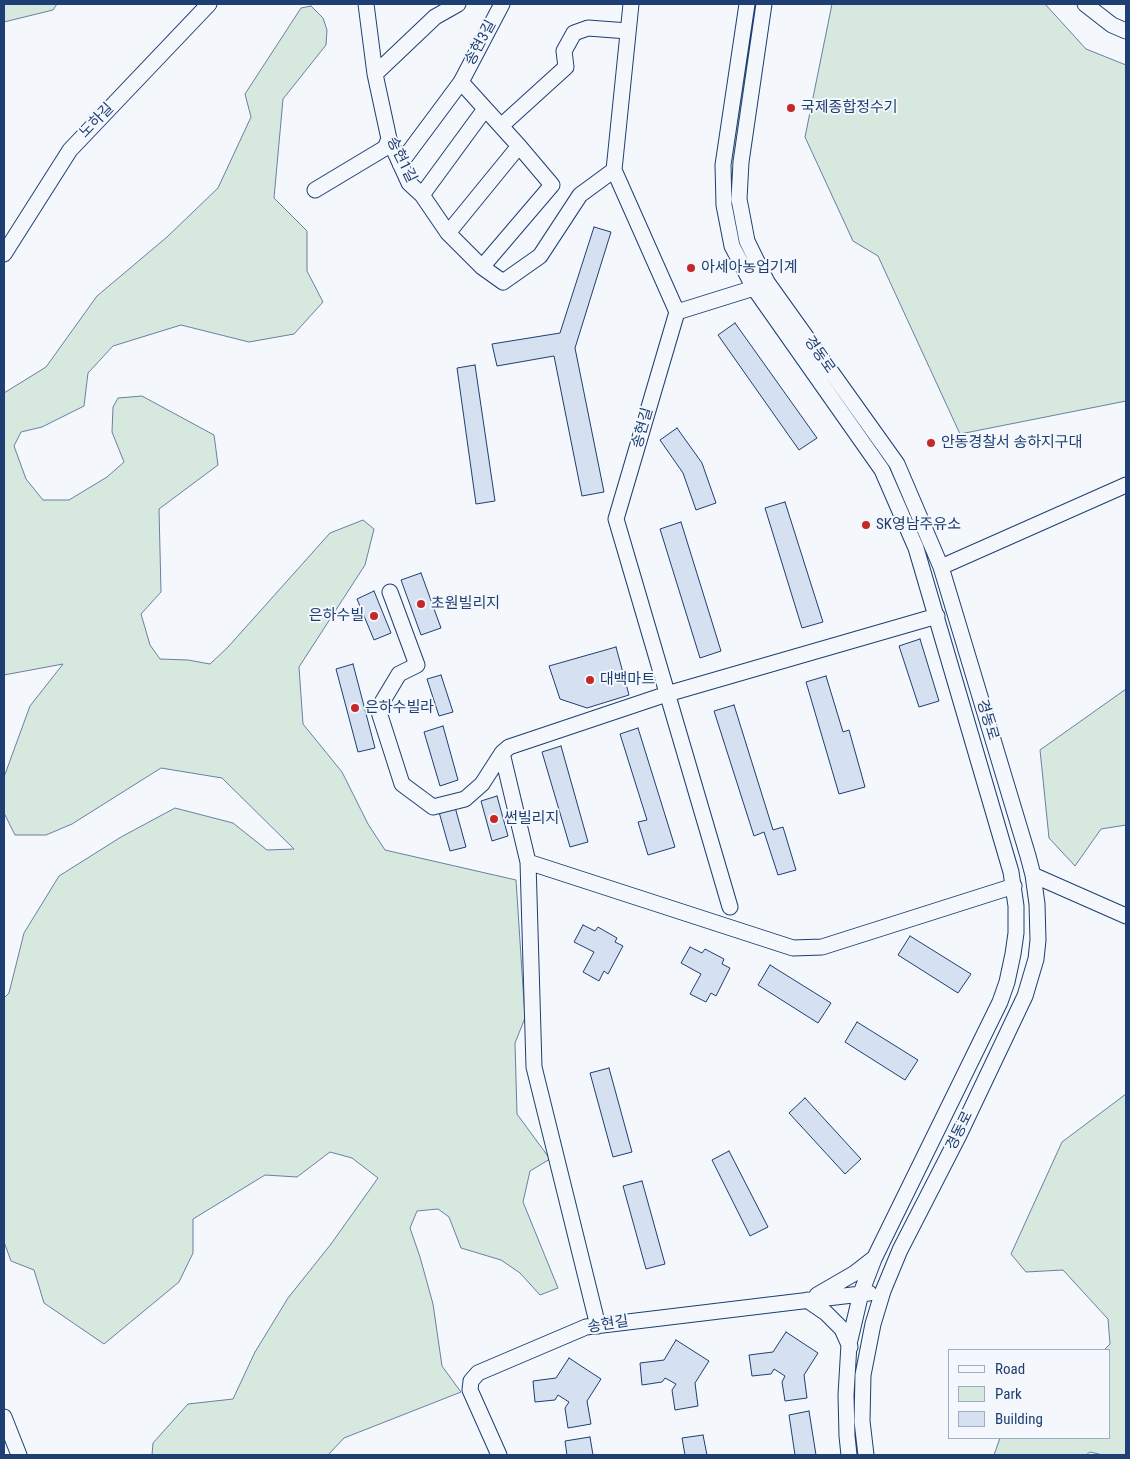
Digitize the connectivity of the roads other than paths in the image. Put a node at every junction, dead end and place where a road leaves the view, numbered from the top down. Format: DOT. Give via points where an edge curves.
graph roads {
  1 [pos="209,4"];
  2 [pos="366,4"];
  3 [pos="458,4"];
  4 [pos="502,4"];
  5 [pos="631,4"];
  6 [pos="746,4"];
  7 [pos="764,4"];
  8 [pos="1085,4"];
  9 [pos="628,31"];
  10 [pos="1126,31"];
  11 [pos="375,74"];
  12 [pos="461,82"];
  13 [pos="485,109"];
  14 [pos="501,126"];
  15 [pos="389,139"];
  16 [pos="519,146"];
  17 [pos="400,164"];
  18 [pos="614,170"];
  19 [pos="315,190"];
  20 [pos="422,195"];
  21 [pos="448,233"];
  22 [pos="4,254"];
  23 [pos="482,267"];
  24 [pos="754,288"];
  25 [pos="677,312"];
  26 [pos="1126,486"];
  27 [pos="941,567"];
  28 [pos="390,592"];
  29 [pos="937,616"];
  30 [pos="667,694"];
  31 [pos="502,753"];
  32 [pos="528,862"];
  33 [pos="1033,875"];
  34 [pos="1014,886"];
  35 [pos="730,906"];
  36 [pos="1126,916"];
  37 [pos="907,1236"];
  38 [pos="874,1259"];
  39 [pos="883,1291"];
  40 [pos="861,1294"];
  41 [pos="807,1300"];
  42 [pos="598,1326"];
  43 [pos="849,1344"];
  44 [pos="863,1375"];
  45 [pos="4,1417"];
  46 [pos="19,1455"];
  47 [pos="499,1455"];
  48 [pos="849,1455"];
  49 [pos="866,1455"];
  1 -- 22 [label="street, 노하길" via="70,150"];
  2 -- 11 [label="street, 송현1길"];
  3 -- 11 [label="street" via="435,16"];
  4 -- 12 [label="street, 송현3길"];
  5 -- 9 [label="street"];
  6 -- 24 [label="street, 경동로" via="723,165 724,205 732,246"];
  7 -- 27 [label="street, 경동로" via="741,162 739,199 747,240 768,282 897,464"];
  8 -- 10 [label="street" via="1112,25"];
  9 -- 14 [label="street" via="588,28 574,33 564,51 566,66"];
  9 -- 18 [label="street"];
  11 -- 15 [label="street, 송현1길"];
  12 -- 13 [label="street"];
  12 -- 17 [label="street, 송현3길"];
  13 -- 14 [label="street"];
  13 -- 20 [label="street"];
  14 -- 16 [label="street"];
  15 -- 17 [label="street, 송현1길"];
  15 -- 19 [label="street" via="385,148"];
  16 -- 21 [label="street"];
  16 -- 23 [label="street" via="552,184"];
  17 -- 20 [label="street, 송현1길" via="409,183"];
  18 -- 23 [label="street, 송현1길" via="580,195 540,256 503,282"];
  18 -- 25 [label="street"];
  20 -- 21 [label="street, 송현1길"];
  21 -- 23 [label="street, 송현1길"];
  24 -- 25 [label="street"];
  24 -- 29 [label="street, 경동로" via="882,470 916,548"];
  25 -- 30 [label="street, 송현길" via="616,519"];
  26 -- 27 [label="street"];
  27 -- 33 [label="street, 경동로"];
  28 -- 31 [label="street" via="417,665 399,674 378,709 402,784 433,807 465,799 482,784"];
  29 -- 30 [label="street"];
  29 -- 34 [label="street, 경동로"];
  30 -- 31 [label="street" via="509,747"];
  30 -- 35 [label="street, 송현길"];
  31 -- 32 [label="street"];
  32 -- 34 [label="street" via="793,948 822,947"];
  32 -- 42 [label="street" via="534,1067"];
  33 -- 36 [label="street"];
  33 -- 37 [label="street, 경동로" via="1038,904 1038,940 1026,996"];
  34 -- 38 [label="street, 경동로" via="1016,933 1009,975 1000,1002"];
  37 -- 38 [label="street"];
  37 -- 39 [label="street, 경동로"];
  38 -- 40 [label="street, 경동로"];
  38 -- 41 [label="street" via="838,1284"];
  39 -- 40 [label="street, 송현길"];
  39 -- 44 [label="street, 경동로" via="872,1324"];
  40 -- 41 [label="street, 송현길"];
  40 -- 43 [label="street, 경동로"];
  41 -- 42 [label="street, 송현길"];
  41 -- 43 [label="street" via="842,1329"];
  42 -- 47 [label="street, 송현길" via="586,1327 478,1373 471,1381 472,1397"];
  43 -- 44 [label="street"];
  43 -- 48 [label="street, 경동로" via="846,1404"];
  44 -- 49 [label="street, 경동로" via="862,1421"];
  45 -- 46 [label="street"];
}
